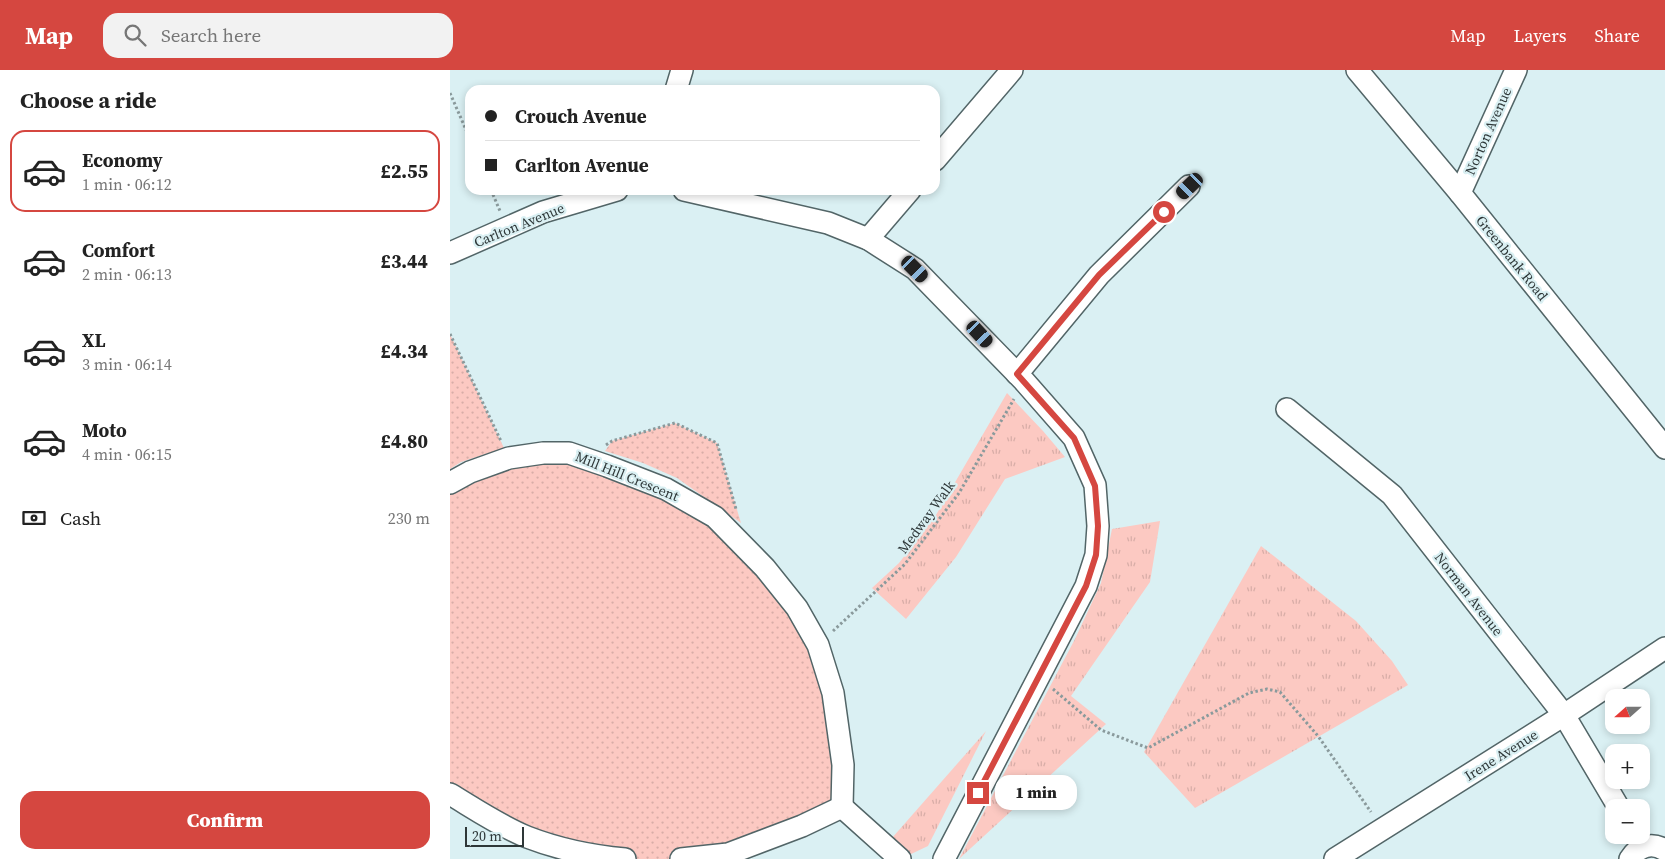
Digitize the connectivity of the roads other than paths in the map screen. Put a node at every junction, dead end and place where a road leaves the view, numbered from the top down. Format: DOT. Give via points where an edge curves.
graph roads {
  1 [pos="682,70"];
  2 [pos="1012,70"];
  3 [pos="1357,70"];
  4 [pos="1516,70"];
  5 [pos="678,85"];
  6 [pos="940,154"];
  7 [pos="1190,186"];
  8 [pos="1460,193"];
  9 [pos="600,195"];
  10 [pos="706,195"];
  11 [pos="906,195"];
  12 [pos="868,239"];
  13 [pos="450,253"];
  14 [pos="1021,378"];
  15 [pos="1287,409"];
  16 [pos="1665,448"];
  17 [pos="450,483"];
  18 [pos="1665,648"];
  19 [pos="1564,715"];
  20 [pos="450,794"];
  21 [pos="1614,799"];
  22 [pos="842,807"];
  23 [pos="1636,847"];
  24 [pos="1665,850"];
  25 [pos="625,859"];
  26 [pos="682,859"];
  27 [pos="900,859"];
  28 [pos="944,859"];
  29 [pos="1335,859"];
  1 -- 5 [label="street"];
  2 -- 6 [label="street"];
  3 -- 8 [label="street, Greenbank Road"];
  4 -- 8 [label="street, Norton Avenue"];
  7 -- 14 [label="street" via="1099,275"];
  8 -- 16 [label="street, Greenbank Road"];
  9 -- 13 [label="street, Carlton Avenue" via="543,212"];
  10 -- 12 [label="street" via="828,223"];
  11 -- 12 [label="street"];
  12 -- 14 [label="street" via="915,269"];
  14 -- 28 [label="street" via="1074,438 1095,486 1096,555 1086,586"];
  15 -- 19 [label="street, Norman Avenue" via="1392,495"];
  17 -- 22 [label="street, Mill Hill Crescent" via="509,458 569,453 666,489 715,517 766,568 797,608 818,645 832,694 843,765"];
  18 -- 19 [label="street, Irene Avenue"];
  19 -- 21 [label="street, Norman Avenue"];
  19 -- 29 [label="street, Irene Avenue"];
  20 -- 25 [label="street" via="527,837 553,846"];
  22 -- 26 [label="street" via="728,854"];
  22 -- 27 [label="street"];
  23 -- 24 [label="street" via="1651,845"];
}
